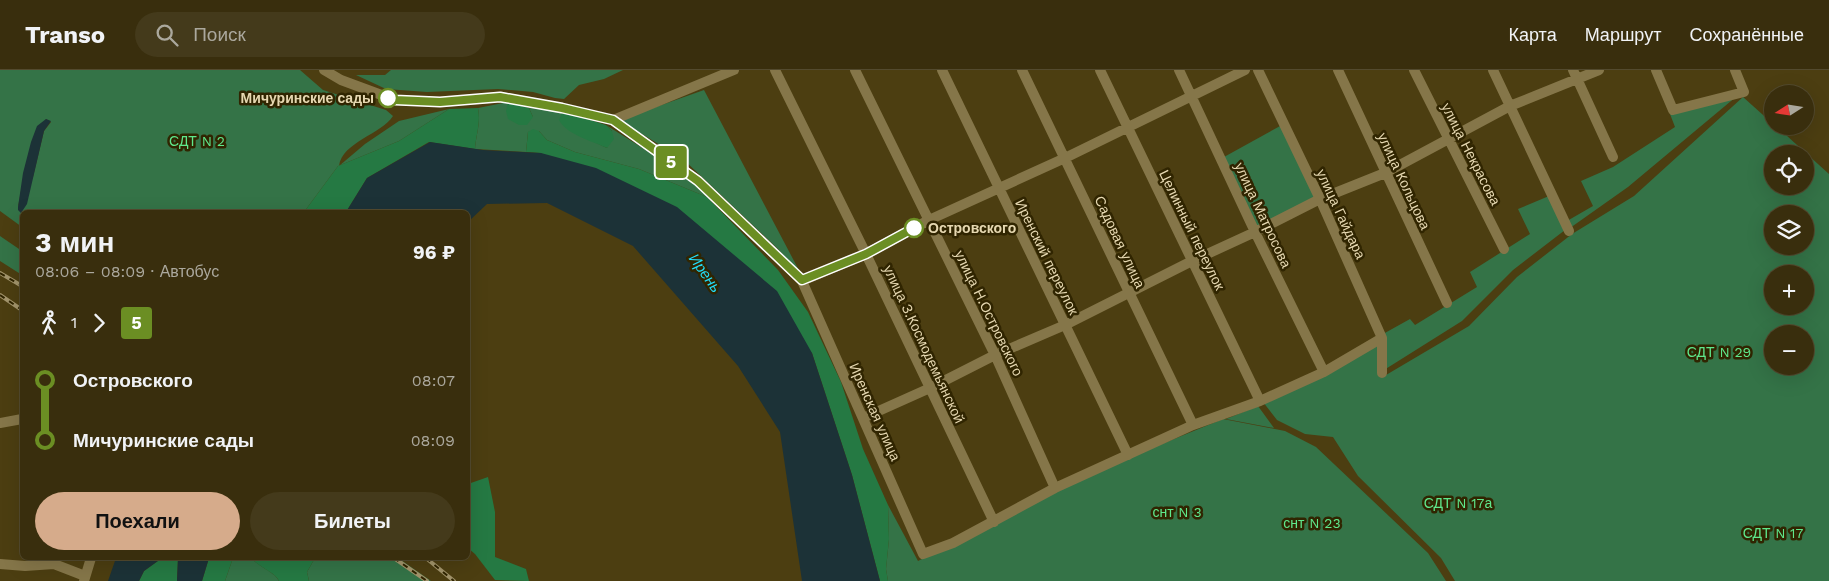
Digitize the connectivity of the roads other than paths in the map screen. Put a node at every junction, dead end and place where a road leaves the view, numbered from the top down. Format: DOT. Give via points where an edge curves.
graph roads {
  1 [pos="324,70"];
  2 [pos="734,70"];
  3 [pos="775,70"];
  4 [pos="855,70"];
  5 [pos="942,70"];
  6 [pos="1022,70"];
  7 [pos="1100,70"];
  8 [pos="1179,70"];
  9 [pos="1245,70"];
  10 [pos="1258,70"];
  11 [pos="1338,70"];
  12 [pos="1414,70"];
  13 [pos="1493,70"];
  14 [pos="1599,70"];
  15 [pos="1656,70"];
  16 [pos="1735,70"];
  17 [pos="1575,75"];
  18 [pos="1192,96"];
  19 [pos="1510,106"];
  20 [pos="613,120"];
  21 [pos="1127,128"];
  22 [pos="1447,139"];
  23 [pos="1613,157"];
  24 [pos="1065,158"];
  25 [pos="1385,173"];
  26 [pos="999,189"];
  27 [pos="1320,199"];
  28 [pos="929,220"];
  29 [pos="1569,231"];
  30 [pos="1255,232"];
  31 [pos="1504,249"];
  32 [pos="866,254"];
  33 [pos="1192,260"];
  34 [pos="802,280"];
  35 [pos="1129,293"];
  36 [pos="1447,303"];
  37 [pos="1065,325"];
  38 [pos="1382,338"];
  39 [pos="995,355"];
  40 [pos="1324,372"];
  41 [pos="1382,373"];
  42 [pos="930,388"];
  43 [pos="1260,401"];
  44 [pos="863,418"];
  45 [pos="20,419"];
  46 [pos="1,423"];
  47 [pos="1193,425"];
  48 [pos="1128,455"];
  49 [pos="1055,488"];
  50 [pos="994,522"];
  51 [pos="90,560"];
  52 [pos="0,564"];
  53 [pos="85,579"];
  1 -- 20 [label="street" via="341,80 395,100 440,102 500,97"];
  2 -- 20 [label="street"];
  3 -- 32 [label="street, улица З.Космодемьянской"];
  4 -- 28 [label="street, улица Н.Островского"];
  5 -- 26 [label="street, Иренский переулок"];
  6 -- 24 [label="street, Садовая улица"];
  7 -- 21 [label="street, Целинный переулок"];
  8 -- 18 [label="street, улица Матросова"];
  9 -- 18 [label="street"];
  10 -- 27 [label="street, улица Гайдара"];
  11 -- 25 [label="street, улица Кольцова"];
  12 -- 22 [label="street, улица Некрасова"];
  13 -- 19 [label="street"];
  14 -- 17 [label="street"];
  15 -- 16 [label="street" via="1673,110 1744,92"];
  17 -- 19 [label="street"];
  17 -- 23 [label="street"];
  18 -- 21 [label="street"];
  18 -- 30 [label="street, улица Матросова"];
  19 -- 22 [label="street"];
  19 -- 29 [label="street"];
  20 -- 34 [label="street" via="698,181"];
  21 -- 24 [label="street"];
  21 -- 33 [label="street, Целинный переулок"];
  22 -- 25 [label="street"];
  22 -- 31 [label="street, улица Некрасова"];
  24 -- 26 [label="street"];
  24 -- 35 [label="street, Садовая улица"];
  25 -- 27 [label="street"];
  25 -- 36 [label="street, улица Кольцова"];
  26 -- 28 [label="street"];
  26 -- 37 [label="street, Иренский переулок"];
  27 -- 30 [label="street"];
  27 -- 38 [label="street, улица Гайдара"];
  28 -- 32 [label="street"];
  28 -- 39 [label="street, улица Н.Островского"];
  30 -- 33 [label="street"];
  30 -- 40 [label="street, улица Матросова"];
  32 -- 34 [label="street"];
  32 -- 42 [label="street, улица З.Космодемьянской"];
  33 -- 35 [label="street"];
  33 -- 43 [label="street, Целинный переулок"];
  34 -- 44 [label="street, Иренская улица"];
  35 -- 37 [label="street"];
  35 -- 47 [label="street, Садовая улица"];
  37 -- 39 [label="street"];
  37 -- 48 [label="street, Иренский переулок"];
  38 -- 40 [label="street"];
  38 -- 41 [label="street, улица Гайдара"];
  39 -- 42 [label="street"];
  39 -- 49 [label="street, улица Н.Островского"];
  40 -- 43 [label="street"];
  42 -- 44 [label="street"];
  42 -- 50 [label="street, улица З.Космодемьянской"];
  43 -- 47 [label="street"];
  44 -- 50 [label="street, Иренская улица" via="923,554"];
  45 -- 46 [label="street"];
  47 -- 48 [label="street"];
  48 -- 49 [label="street"];
  49 -- 50 [label="street"];
  51 -- 53 [label="street"];
  52 -- 53 [label="street" via="54,564"];
}
